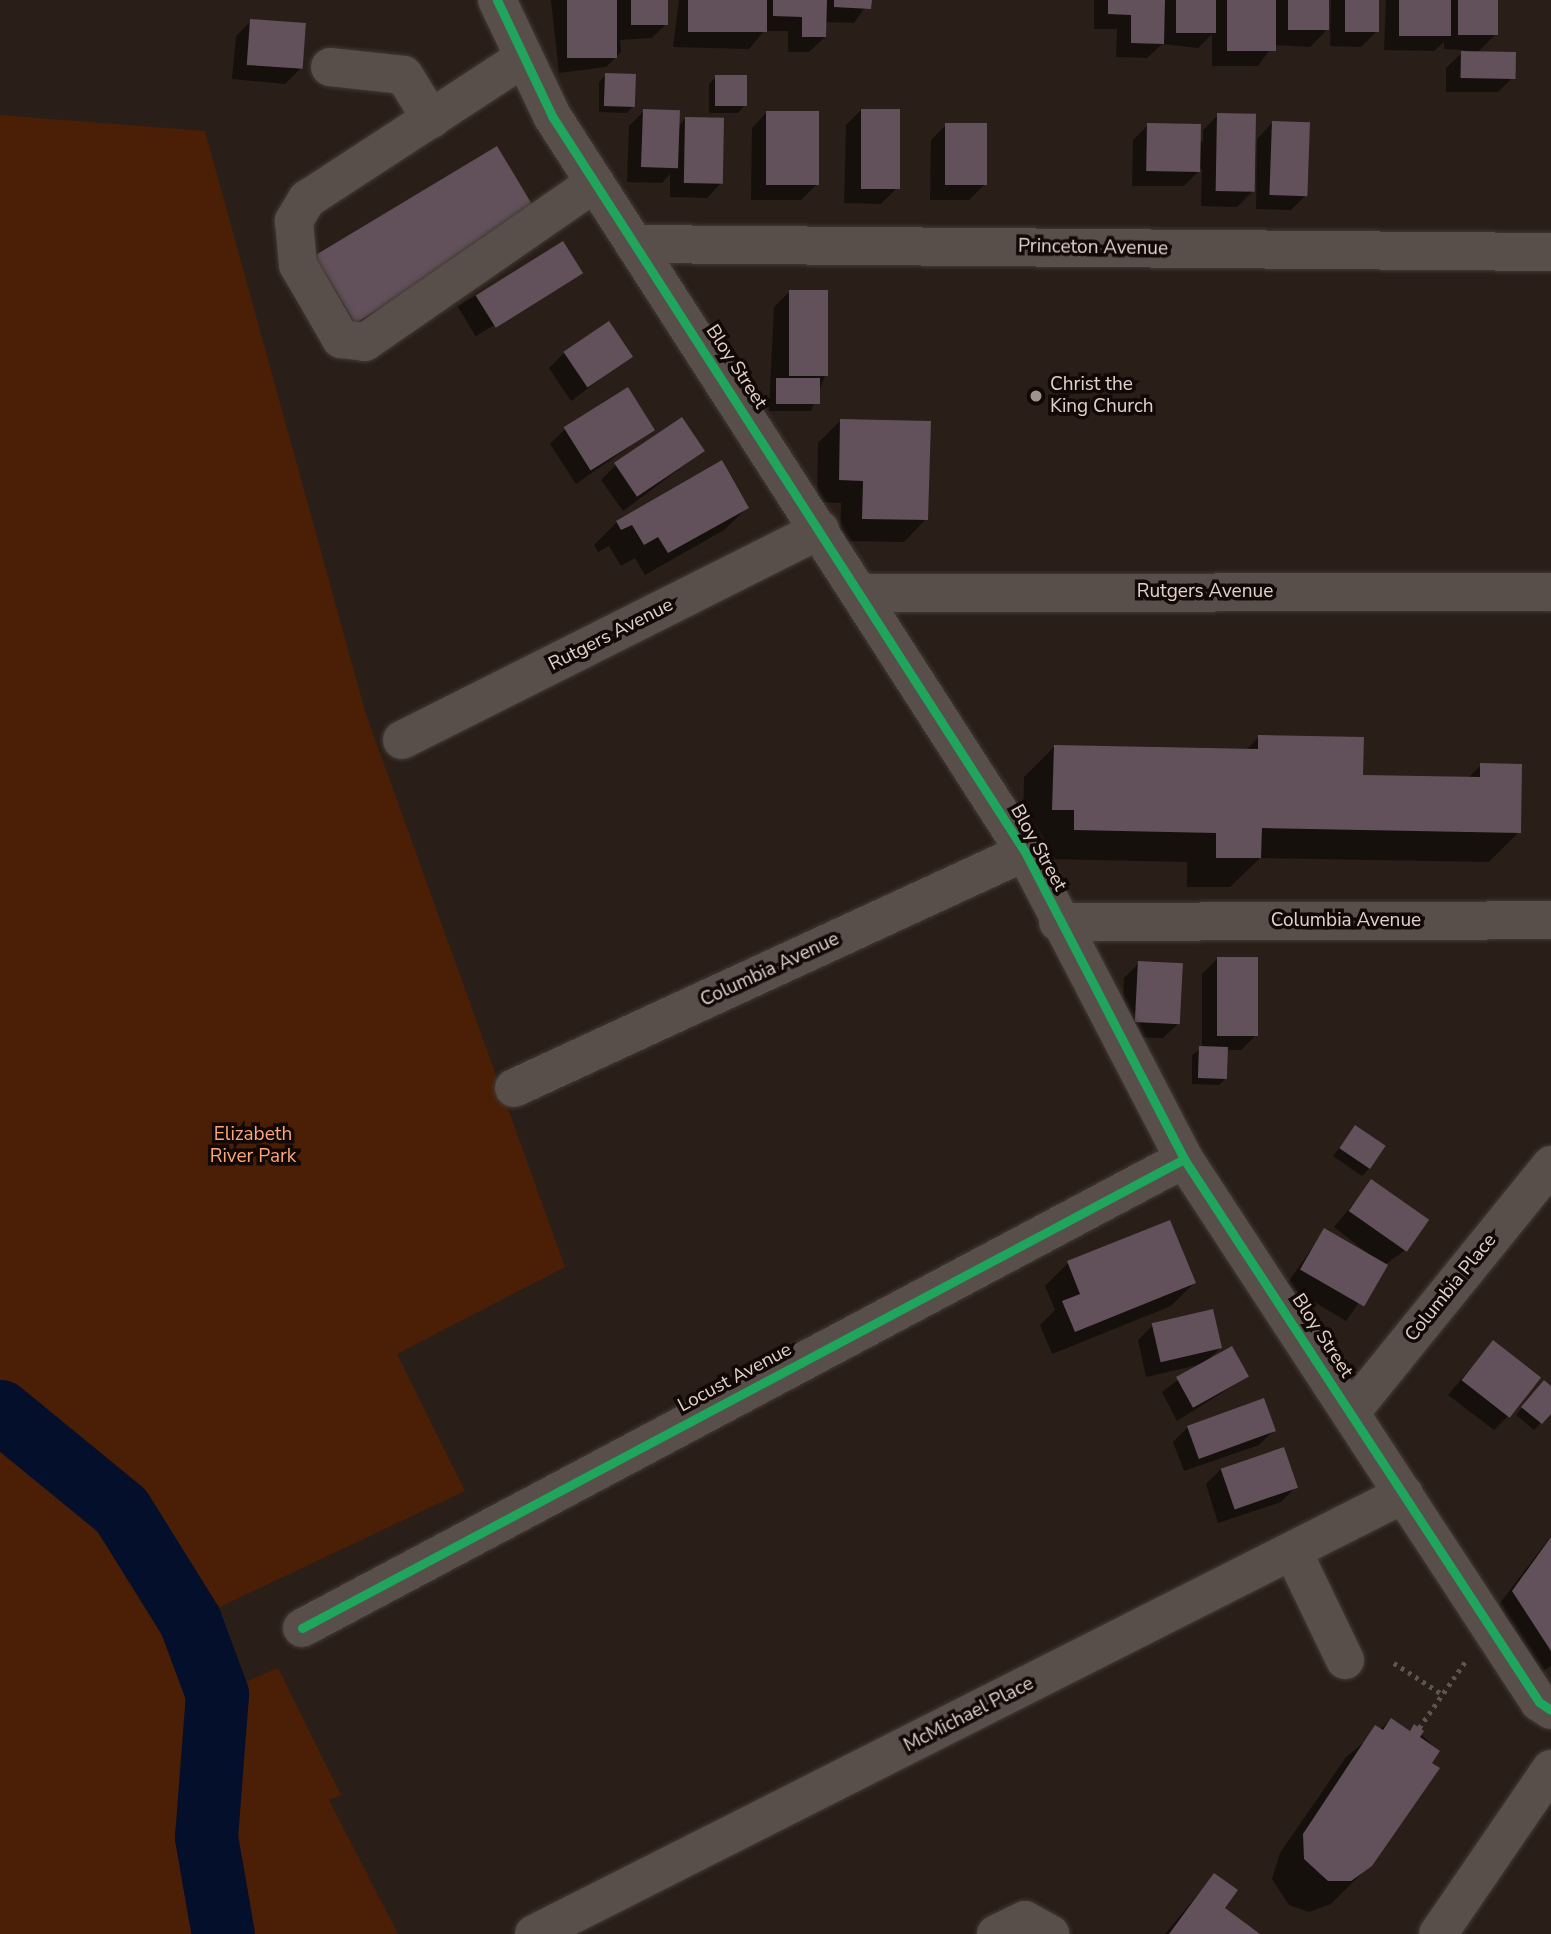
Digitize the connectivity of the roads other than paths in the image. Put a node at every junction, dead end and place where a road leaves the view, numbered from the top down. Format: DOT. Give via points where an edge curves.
graph roads {
  1 [pos="497,0"];
  2 [pos="522,59"];
  3 [pos="330,67"];
  4 [pos="430,119"];
  5 [pos="595,183"];
  6 [pos="634,244"];
  7 [pos="1551,252"];
  8 [pos="820,530"];
  9 [pos="1551,592"];
  10 [pos="859,593"];
  11 [pos="402,740"];
  12 [pos="1025,852"];
  13 [pos="1551,920"];
  14 [pos="1058,922"];
  15 [pos="514,1088"];
  16 [pos="1184,1159"];
  17 [pos="1551,1165"];
  18 [pos="1351,1412"];
  19 [pos="1404,1494"];
  20 [pos="1293,1552"];
  21 [pos="302,1628"];
  22 [pos="1345,1660"];
  23 [pos="1551,1710"];
  24 [pos="1551,1769"];
  25 [pos="1540,1810"];
  26 [pos="534,1934"];
  27 [pos="996,1934"];
  28 [pos="1050,1934"];
  29 [pos="1437,1934"];
  1 -- 2 [label="street, Bloy Street"];
  2 -- 4 [label="street"];
  2 -- 5 [label="street, Bloy Street"];
  3 -- 4 [label="street" via="404,75"];
  4 -- 5 [label="street" via="307,199 294,221 298,265 341,339 365,342"];
  5 -- 6 [label="street, Bloy Street"];
  6 -- 7 [label="street, Princeton Avenue"];
  6 -- 8 [label="street, Bloy Street"];
  8 -- 10 [label="street, Bloy Street"];
  8 -- 11 [label="street, Rutgers Avenue"];
  9 -- 10 [label="street, Rutgers Avenue"];
  10 -- 12 [label="street, Bloy Street"];
  12 -- 14 [label="street, Bloy Street"];
  12 -- 15 [label="street, Columbia Avenue"];
  13 -- 14 [label="street, Columbia Avenue"];
  14 -- 16 [label="street, Bloy Street"];
  16 -- 18 [label="street, Bloy Street"];
  16 -- 21 [label="street, Locust Avenue"];
  17 -- 18 [label="street, Columbia Place"];
  18 -- 19 [label="street, Bloy Street"];
  19 -- 20 [label="street, McMichael Place"];
  19 -- 23 [label="street, Bloy Street" via="1539,1702"];
  20 -- 22 [label="street"];
  20 -- 26 [label="street, McMichael Place"];
  24 -- 25 [label="street"];
  25 -- 29 [label="street"];
  27 -- 28 [label="street" via="1025,1920"];
}
